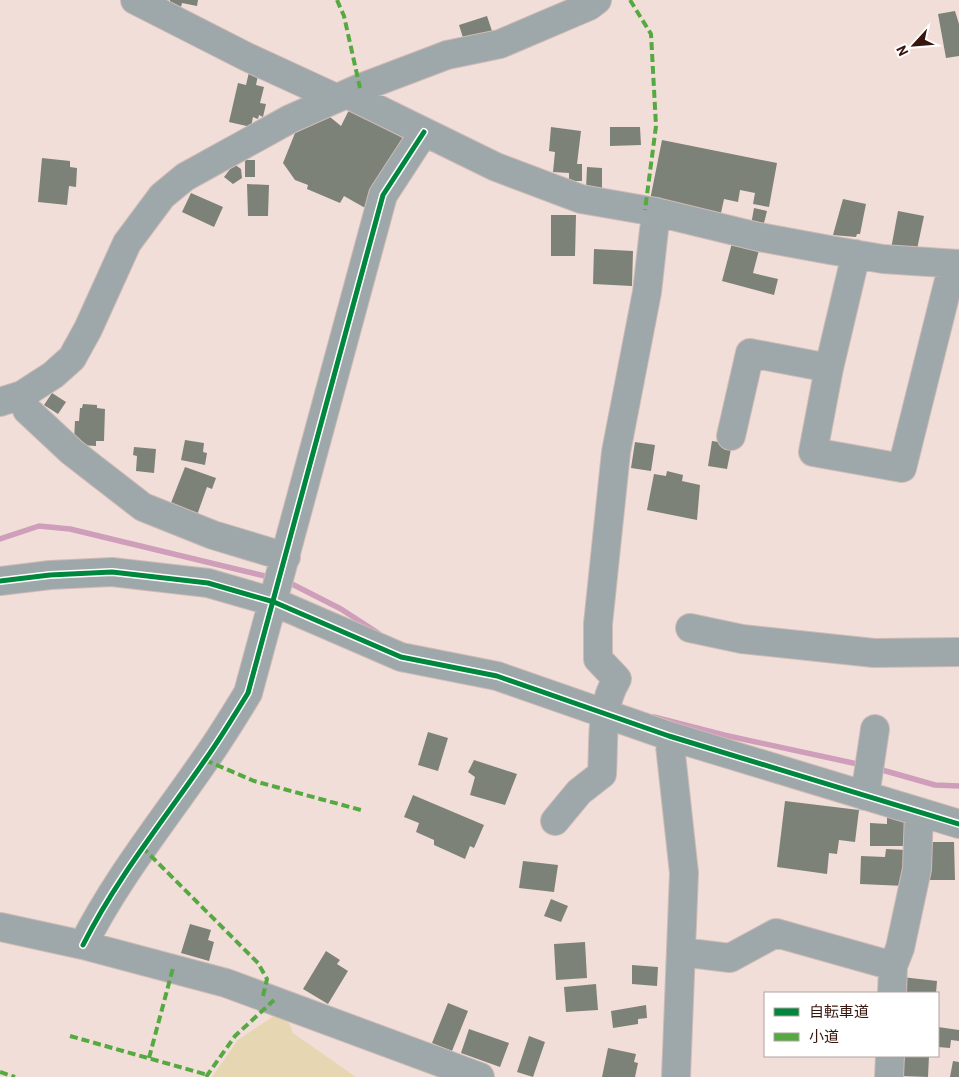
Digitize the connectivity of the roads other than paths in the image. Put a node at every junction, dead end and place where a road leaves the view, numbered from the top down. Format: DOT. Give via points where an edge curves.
graph roads {
  1 [pos="134,0"];
  2 [pos="597,0"];
  3 [pos="341,96"];
  4 [pos="424,132"];
  5 [pos="656,212"];
  6 [pos="856,254"];
  7 [pos="956,264"];
  8 [pos="829,368"];
  9 [pos="11,399"];
  10 [pos="731,436"];
  11 [pos="284,563"];
  12 [pos="0,582"];
  13 [pos="275,599"];
  14 [pos="690,628"];
  15 [pos="959,652"];
  16 [pos="605,713"];
  17 [pos="875,729"];
  18 [pos="670,736"];
  19 [pos="868,778"];
  20 [pos="919,812"];
  21 [pos="555,821"];
  22 [pos="959,824"];
  23 [pos="0,927"];
  24 [pos="83,945"];
  25 [pos="681,952"];
  26 [pos="893,966"];
  27 [pos="892,992"];
  28 [pos="890,1057"];
  29 [pos="480,1077"];
  30 [pos="676,1077"];
  31 [pos="889,1077"];
  1 -- 3 [label="street" via="247,57"];
  2 -- 3 [label="street" via="500,44 447,55"];
  3 -- 4 [label="street"];
  3 -- 9 [label="street" via="290,119 185,177 162,196 127,243 72,358 53,376"];
  4 -- 5 [label="street" via="496,166 581,199"];
  4 -- 11 [label="street" via="383,195"];
  5 -- 6 [label="street" via="759,237"];
  5 -- 16 [label="street" via="647,292 616,452 598,624 598,659 617,679"];
  6 -- 7 [label="street"];
  6 -- 8 [label="street"];
  7 -- 8 [label="street" via="902,468 813,452"];
  8 -- 10 [label="street" via="750,353"];
  9 -- 11 [label="street" via="72,452 143,506"];
  11 -- 13 [label="street"];
  12 -- 13 [label="street" via="50,575 112,572 208,583"];
  13 -- 16 [label="street" via="400,657 497,676"];
  13 -- 24 [label="street" via="248,693 205,760 142,847"];
  14 -- 15 [label="street" via="742,639 874,653"];
  16 -- 18 [label="street"];
  16 -- 21 [label="street" via="602,774 579,792"];
  17 -- 19 [label="street"];
  18 -- 19 [label="street"];
  18 -- 25 [label="street" via="684,872"];
  19 -- 20 [label="street"];
  20 -- 22 [label="street"];
  20 -- 26 [label="street" via="917,869"];
  23 -- 24 [label="street"];
  24 -- 29 [label="street" via="226,983"];
  25 -- 26 [label="street" via="730,958 776,933"];
  25 -- 30 [label="street"];
  26 -- 27 [label="street"];
  28 -- 31 [label="street"];
}
